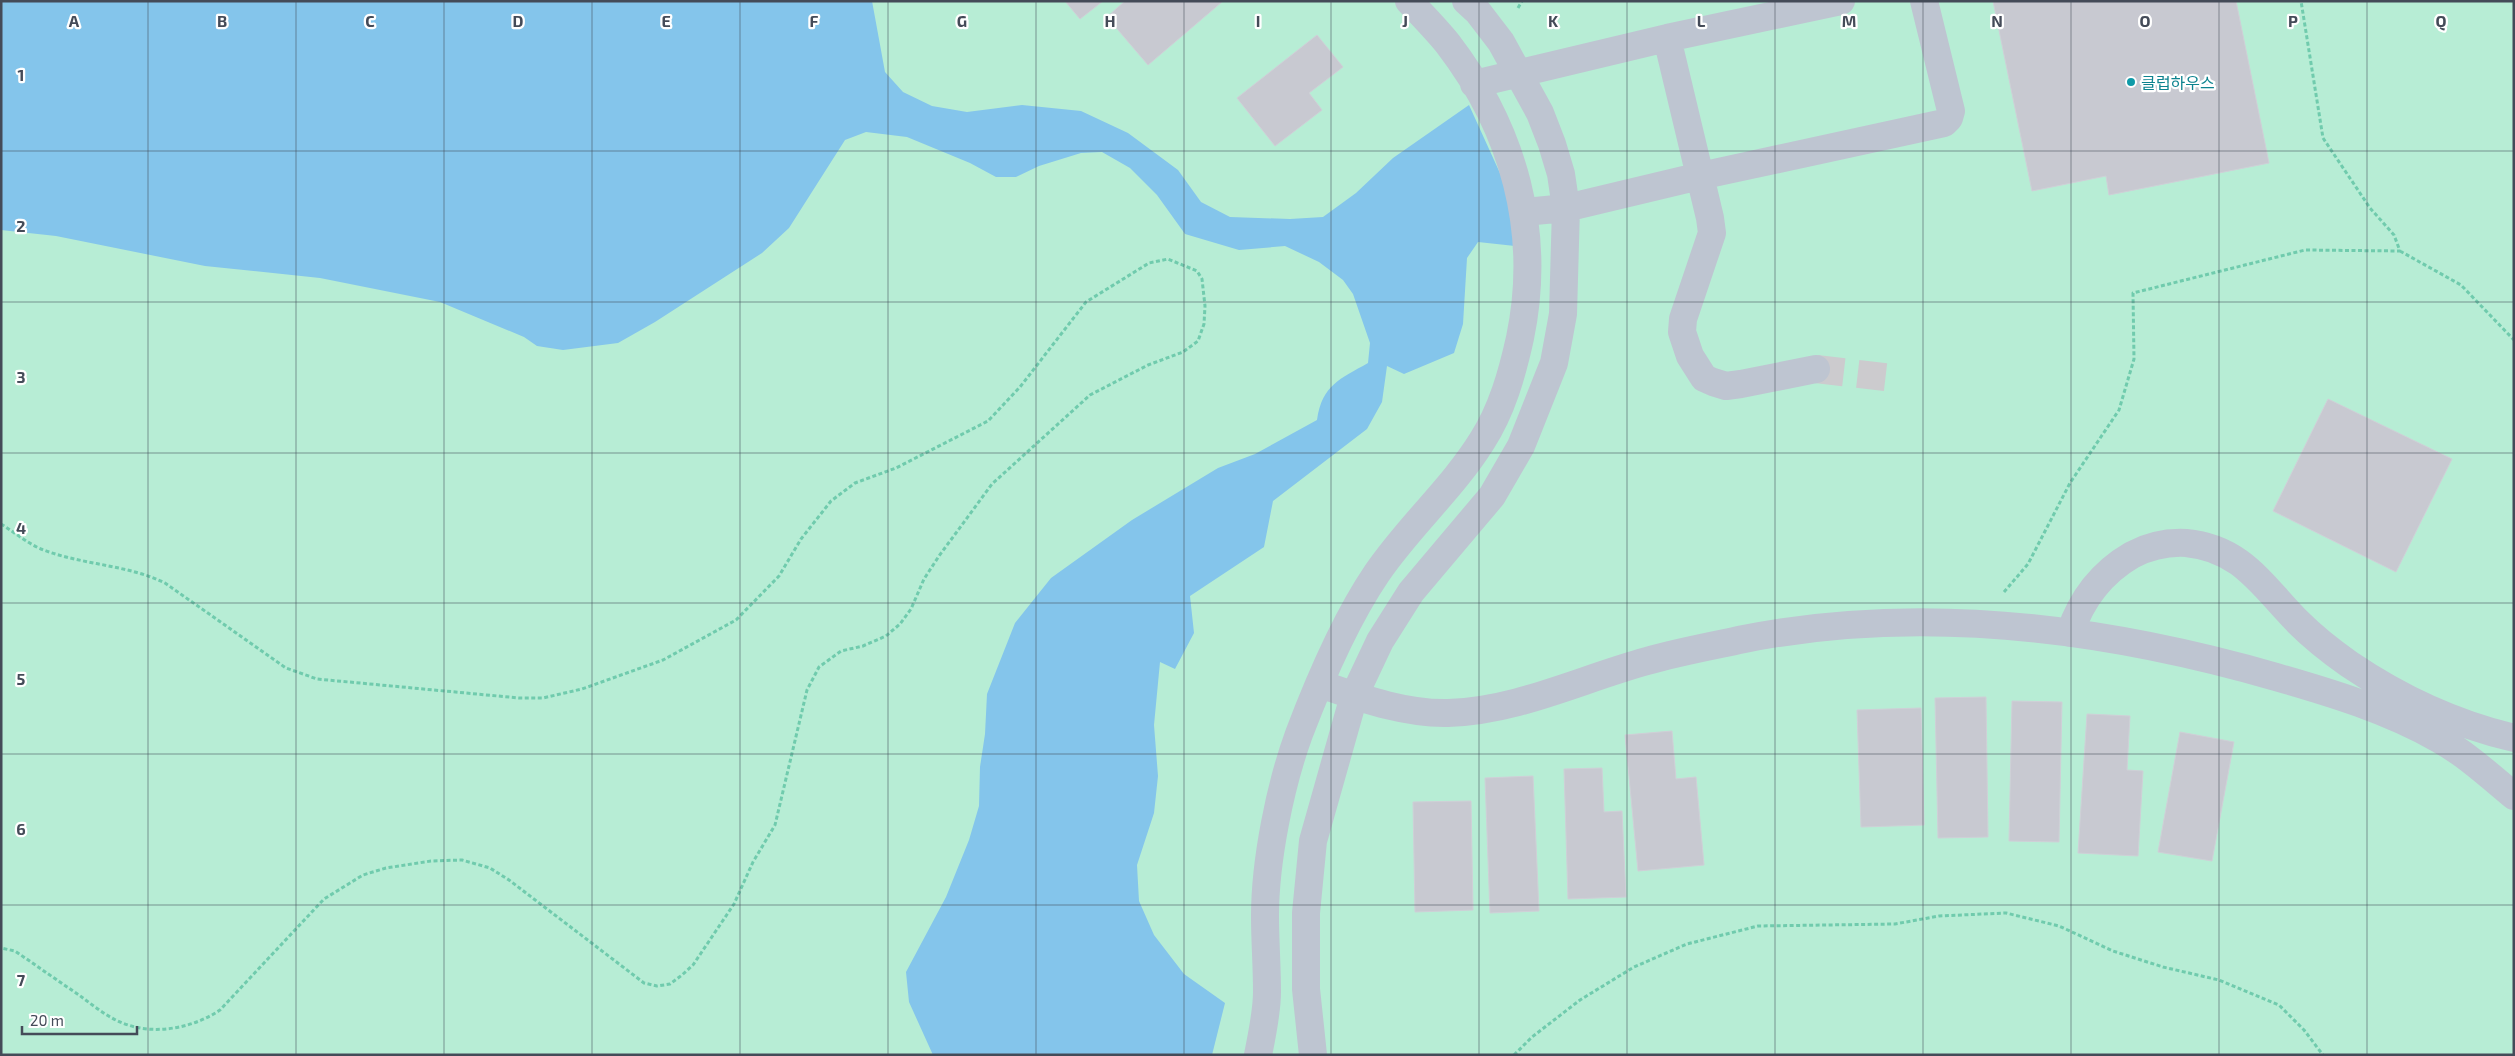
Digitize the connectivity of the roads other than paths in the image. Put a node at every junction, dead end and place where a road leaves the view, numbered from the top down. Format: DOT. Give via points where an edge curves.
graph roads {
  1 [pos="1409,1"];
  2 [pos="1466,1"];
  3 [pos="1841,1"];
  4 [pos="1924,1"];
  5 [pos="1667,38"];
  6 [pos="1519,73"];
  7 [pos="1474,84"];
  8 [pos="1700,176"];
  9 [pos="1566,208"];
  10 [pos="1524,212"];
  11 [pos="1816,369"];
  12 [pos="2070,633"];
  13 [pos="1320,684"];
  14 [pos="1354,696"];
  15 [pos="2514,738"];
  16 [pos="2514,796"];
  17 [pos="1258,1055"];
  18 [pos="1313,1055"];
  1 -- 7 [label="street" via="1447,44"];
  2 -- 6 [label="street" via="1501,42"];
  3 -- 5 [label="street"];
  4 -- 8 [label="street" via="1951,111 1944,123"];
  5 -- 6 [label="street"];
  5 -- 8 [label="street"];
  6 -- 7 [label="street"];
  6 -- 9 [label="street" via="1552,144"];
  7 -- 10 [label="street" via="1497,125 1516,174"];
  8 -- 9 [label="street"];
  8 -- 11 [label="street" via="1712,233 1684,319 1682,332 1690,356 1704,378 1726,386"];
  9 -- 10 [label="street"];
  9 -- 14 [label="street" via="1563,314 1554,364 1522,446 1492,496 1411,592 1380,641"];
  10 -- 13 [label="street" via="1528,264 1523,321 1505,396 1482,441 1376,574"];
  12 -- 14 [label="street" via="1976,624 1835,627 1748,639 1646,661 1505,705 1448,713 1404,709"];
  12 -- 15 [label="street" via="2090,592 2121,561 2159,544 2202,545 2223,551 2246,566 2300,624 2350,664 2423,706 2461,723"];
  12 -- 16 [label="street" via="2220,661 2328,692 2440,739"];
  13 -- 14 [label="street"];
  13 -- 17 [label="street" via="1298,737 1273,831 1265,914 1267,995"];
  14 -- 18 [label="street" via="1313,841 1306,913 1306,989"];
}
